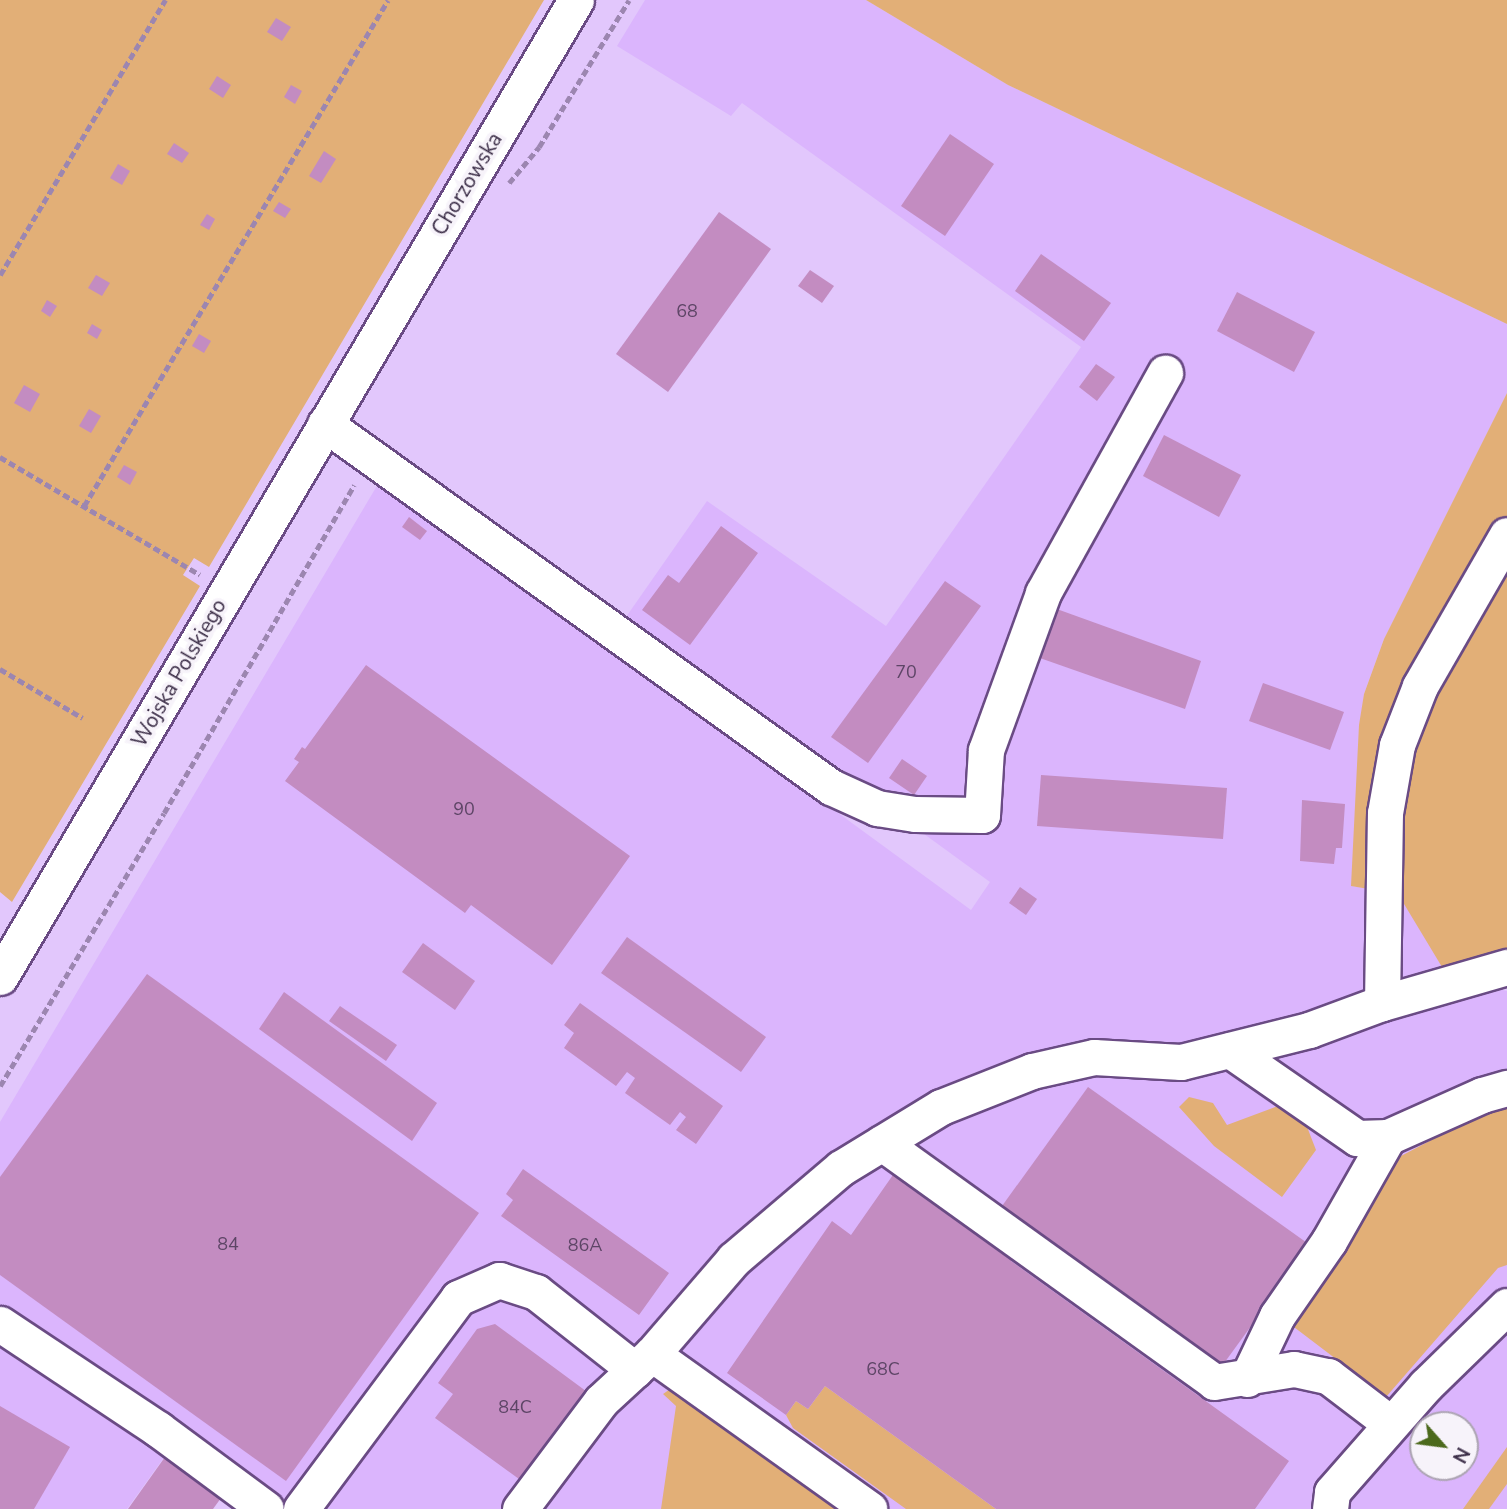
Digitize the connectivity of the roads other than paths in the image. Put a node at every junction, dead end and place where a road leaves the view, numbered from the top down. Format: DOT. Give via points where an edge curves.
graph roads {
  1 [pos="576,0"];
  2 [pos="358,368"];
  3 [pos="1165,373"];
  4 [pos="325,424"];
  5 [pos="1507,535"];
  6 [pos="1507,967"];
  7 [pos="0,977"];
  8 [pos="1382,1003"];
  9 [pos="1230,1050"];
  10 [pos="1507,1088"];
  11 [pos="1388,1137"];
  12 [pos="881,1143"];
  13 [pos="1507,1306"];
  14 [pos="0,1324"];
  15 [pos="644,1362"];
  16 [pos="1247,1379"];
  17 [pos="1391,1424"];
  18 [pos="265,1509"];
  19 [pos="301,1509"];
  20 [pos="520,1509"];
  21 [pos="869,1509"];
  22 [pos="1330,1509"];
  1 -- 2 [label="street, Chorzowska"];
  2 -- 4 [label="street, Wojska Polskiego"];
  3 -- 4 [label="street" via="1043,593 986,750 982,815 877,808 831,787"];
  4 -- 7 [label="street, Wojska Polskiego"];
  5 -- 8 [label="street" via="1420,686 1397,745 1385,813"];
  6 -- 8 [label="street"];
  8 -- 9 [label="street" via="1309,1030"];
  9 -- 11 [label="street" via="1357,1138"];
  9 -- 12 [label="street" via="1181,1062 1094,1057 1032,1071 941,1107"];
  10 -- 11 [label="street"];
  11 -- 16 [label="street" via="1329,1241 1277,1316"];
  12 -- 15 [label="street" via="841,1168 734,1259"];
  12 -- 16 [label="street" via="1214,1382"];
  13 -- 17 [label="street"];
  14 -- 18 [label="street" via="158,1429"];
  15 -- 19 [label="street" via="536,1292 499,1280 458,1298"];
  15 -- 20 [label="street" via="601,1401"];
  15 -- 21 [label="street"];
  16 -- 17 [label="street" via="1294,1369 1328,1376"];
  17 -- 22 [label="street" via="1332,1492"];
}
